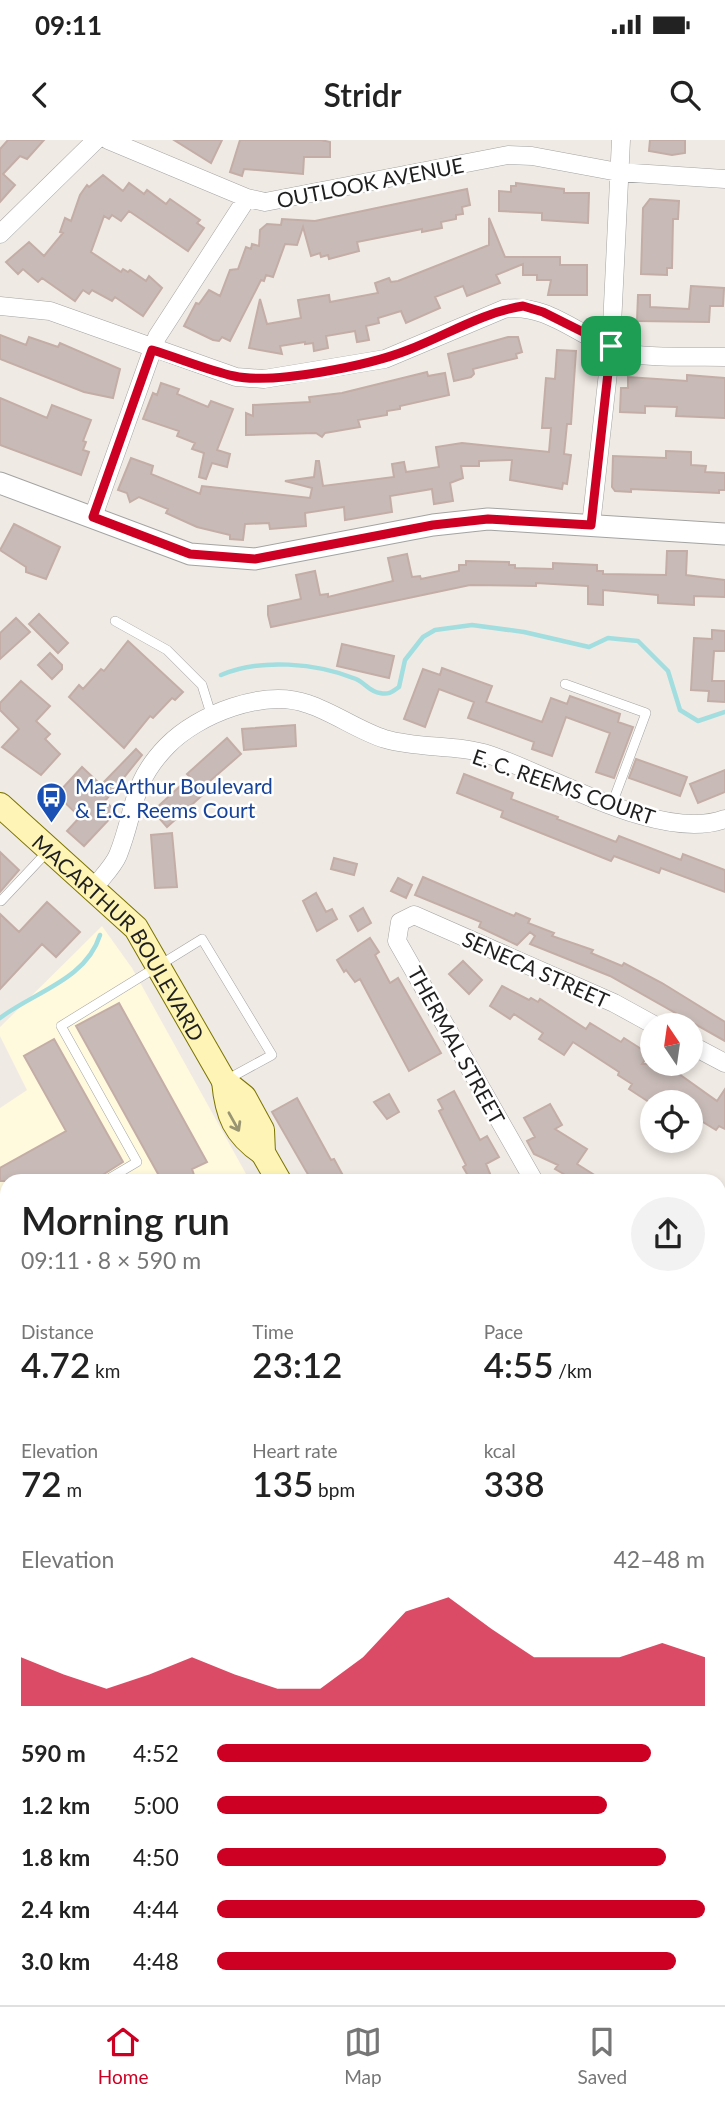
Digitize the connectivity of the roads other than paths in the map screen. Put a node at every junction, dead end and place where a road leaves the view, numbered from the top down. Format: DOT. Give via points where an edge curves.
graph roads {
  1 [pos="96,140"];
  2 [pos="108,140"];
  3 [pos="621,140"];
  4 [pos="618,172"];
  5 [pos="725,178"];
  6 [pos="247,198"];
  7 [pos="0,234"];
  8 [pos="0,306"];
  9 [pos="611,346"];
  10 [pos="152,350"];
  11 [pos="725,357"];
  12 [pos="0,483"];
  13 [pos="93,517"];
  14 [pos="591,525"];
  15 [pos="725,534"];
  16 [pos="115,621"];
  17 [pos="565,684"];
  18 [pos="211,714"];
  19 [pos="612,804"];
  20 [pos="0,805"];
  21 [pos="725,819"];
  22 [pos="50,850"];
  23 [pos="93,889"];
  24 [pos="1,901"];
  25 [pos="414,915"];
  26 [pos="157,964"];
  27 [pos="640,1017"];
  28 [pos="704,1052"];
  29 [pos="725,1063"];
  30 [pos="224,1081"];
  31 [pos="117,1174"];
  32 [pos="275,1174"];
  33 [pos="530,1174"];
  1 -- 7 [label="street"];
  2 -- 6 [label="street, OUTLOOK AVENUE"];
  3 -- 4 [label="street"];
  4 -- 5 [label="street, OUTLOOK AVENUE"];
  4 -- 6 [label="street, OUTLOOK AVENUE" via="508,155 265,202"];
  4 -- 9 [label="street"];
  6 -- 10 [label="street"];
  8 -- 10 [label="street" via="50,311"];
  9 -- 10 [label="street" via="523,306 491,314 385,359 264,379 236,377"];
  9 -- 11 [label="street" via="625,352"];
  9 -- 14 [label="street"];
  10 -- 13 [label="street"];
  12 -- 13 [label="street"];
  13 -- 14 [label="street" via="190,554 255,559 488,519"];
  14 -- 15 [label="street"];
  16 -- 18 [label="lane" via="167,650 202,685"];
  17 -- 19 [label="lane" via="646,713"];
  18 -- 19 [label="street, E. C. REEMS COURT" via="262,700 306,703 385,739 488,754"];
  18 -- 23 [label="street, E. C. REEMS COURT" via="168,745 139,781 117,857"];
  19 -- 21 [label="street, E. C. REEMS COURT" via="677,825"];
  20 -- 22 [label="main road, MACARTHUR BOULEVARD"];
  22 -- 23 [label="main road, MACARTHUR BOULEVARD"];
  22 -- 24 [label="lane"];
  23 -- 26 [label="main road, MACARTHUR BOULEVARD" via="136,928"];
  25 -- 27 [label="street, SENECA STREET"];
  25 -- 33 [label="street, THERMAL STREET" via="400,922 397,941"];
  26 -- 30 [label="main road, MACARTHUR BOULEVARD"];
  26 -- 30 [label="lane" via="202,939 272,1055"];
  26 -- 31 [label="lane" via="61,1026 137,1162"];
  28 -- 29 [label="street"];
  30 -- 32 [label="main road, MACARTHUR BOULEVARD" via="226,1108 244,1141 263,1153"];
}
